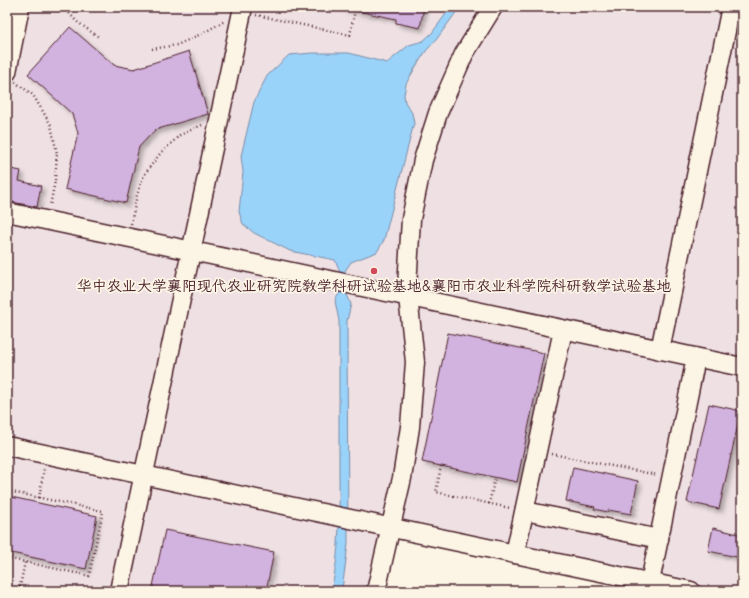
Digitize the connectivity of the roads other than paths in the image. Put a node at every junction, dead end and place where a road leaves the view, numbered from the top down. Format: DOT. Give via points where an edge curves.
graph roads {
  1 [pos="20,7"];
  2 [pos="493,7"];
  3 [pos="731,7"];
  4 [pos="242,9"];
  5 [pos="10,76"];
  6 [pos="7,212"];
  7 [pos="191,251"];
  8 [pos="408,297"];
  9 [pos="563,330"];
  10 [pos="660,350"];
  11 [pos="696,358"];
  12 [pos="742,367"];
  13 [pos="7,446"];
  14 [pos="144,475"];
  15 [pos="525,511"];
  16 [pos="390,527"];
  17 [pos="659,539"];
  18 [pos="516,554"];
  19 [pos="650,582"];
  20 [pos="119,591"];
  21 [pos="376,591"];
  22 [pos="691,591"];
  1 -- 5 [label="lane"];
  2 -- 8 [label="lane" via="464,54 438,113 423,160 411,219"];
  3 -- 10 [label="lane"];
  4 -- 7 [label="lane"];
  6 -- 7 [label="lane"];
  7 -- 8 [label="lane"];
  7 -- 14 [label="lane"];
  8 -- 9 [label="lane"];
  8 -- 16 [label="lane" via="415,362 410,427 402,478"];
  9 -- 10 [label="lane"];
  9 -- 15 [label="lane"];
  10 -- 11 [label="lane"];
  11 -- 12 [label="lane"];
  11 -- 17 [label="lane"];
  13 -- 14 [label="lane"];
  14 -- 16 [label="lane"];
  14 -- 20 [label="lane"];
  15 -- 17 [label="lane"];
  15 -- 18 [label="lane"];
  16 -- 18 [label="lane"];
  16 -- 21 [label="lane"];
  17 -- 19 [label="lane"];
  18 -- 19 [label="lane"];
  19 -- 22 [label="lane"];
}
